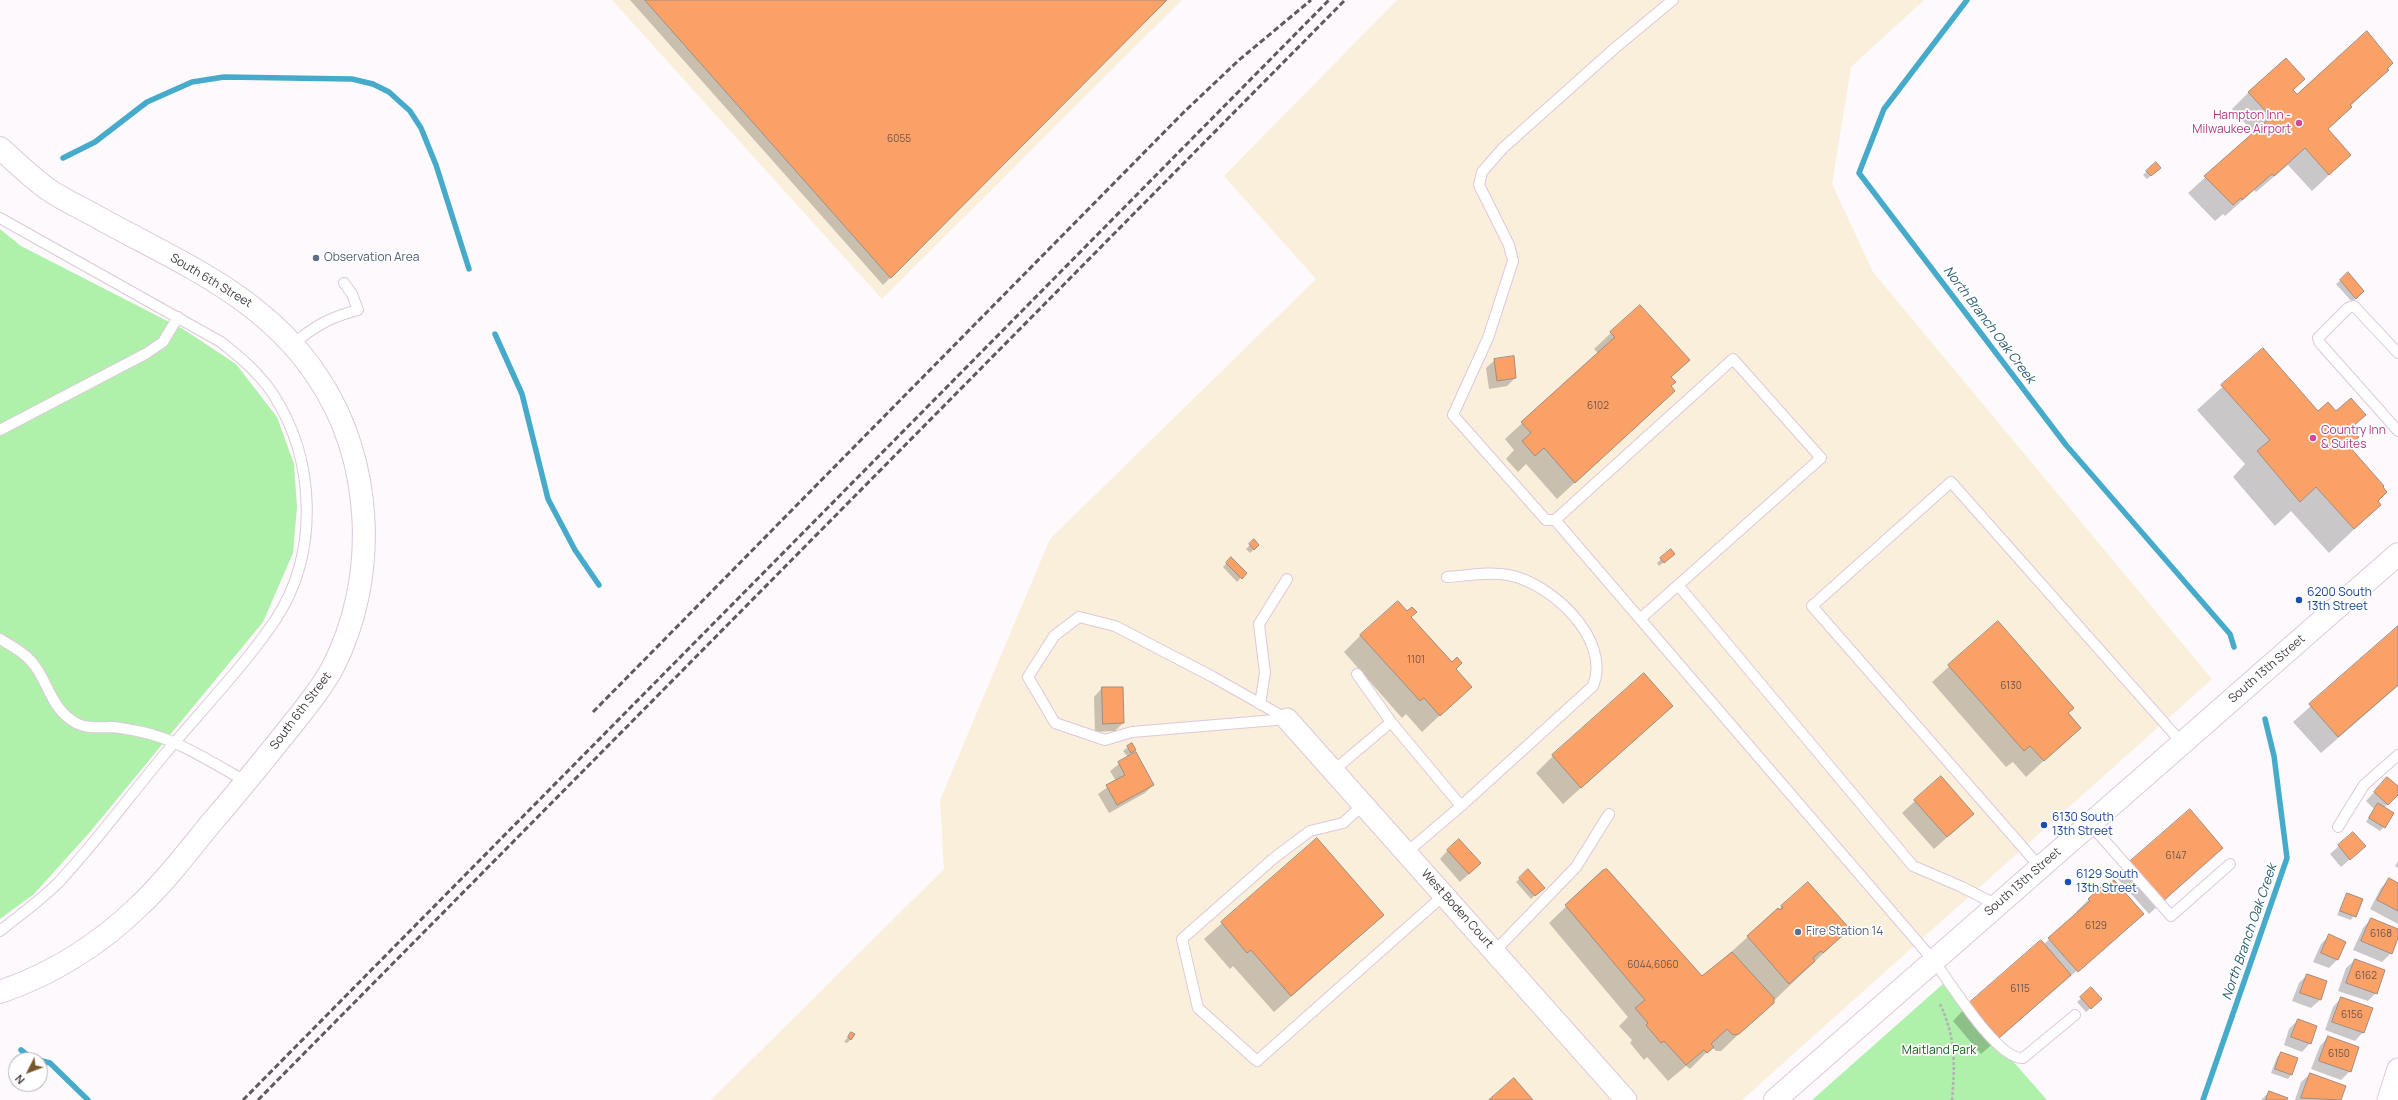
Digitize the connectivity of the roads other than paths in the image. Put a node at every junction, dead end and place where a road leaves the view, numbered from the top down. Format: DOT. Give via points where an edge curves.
graph roads {
  1 [pos="1673,0"];
  2 [pos="0,148"];
  3 [pos="0,218"];
  4 [pos="344,283"];
  5 [pos="178,317"];
  6 [pos="293,344"];
  7 [pos="2398,353"];
  8 [pos="0,430"];
  9 [pos="2398,431"];
  10 [pos="1555,520"];
  11 [pos="2398,554"];
  12 [pos="1447,577"];
  13 [pos="1287,578"];
  14 [pos="1678,586"];
  15 [pos="1640,619"];
  16 [pos="0,639"];
  17 [pos="1357,674"];
  18 [pos="1260,704"];
  19 [pos="1287,719"];
  20 [pos="1391,722"];
  21 [pos="2182,743"];
  22 [pos="174,744"];
  23 [pos="2398,755"];
  24 [pos="1333,771"];
  25 [pos="247,782"];
  26 [pos="1363,805"];
  27 [pos="1461,806"];
  28 [pos="1609,814"];
  29 [pos="2090,824"];
  30 [pos="2338,827"];
  31 [pos="1406,853"];
  32 [pos="2230,864"];
  33 [pos="2040,867"];
  34 [pos="1444,896"];
  35 [pos="1997,905"];
  36 [pos="0,931"];
  37 [pos="1494,952"];
  38 [pos="1934,961"];
  39 [pos="0,992"];
  40 [pos="2075,1015"];
  41 [pos="2398,1070"];
  42 [pos="1626,1100"];
  43 [pos="1775,1100"];
  44 [pos="2388,1100"];
  1 -- 10 [label="lane" via="1503,148 1482,172 1479,185 1509,245 1513,261 1488,338 1453,415 1546,520"];
  2 -- 6 [label="street, South 6th Street" via="50,190 225,287 262,312"];
  3 -- 5 [label="lane"];
  4 -- 6 [label="lane" via="352,294 358,310 339,315 316,326"];
  5 -- 8 [label="lane" via="163,342 147,354"];
  5 -- 22 [label="lane" via="221,342 241,358 272,393 294,436 302,466 306,499 306,535 302,563 276,618"];
  6 -- 25 [label="street, South 6th Street" via="318,377 342,424 354,458 362,500 364,547 360,588 346,635 332,668 312,699"];
  7 -- 9 [label="lane" via="2354,306 2348,308 2318,338"];
  10 -- 14 [label="lane" via="1734,359 1821,458"];
  10 -- 15 [label="lane"];
  11 -- 21 [label="street, South 13th Street"];
  12 -- 27 [label="lane" via="1508,575 1554,596 1577,619 1588,635 1597,677 1593,686"];
  13 -- 18 [label="lane" via="1259,624 1265,673"];
  14 -- 15 [label="lane"];
  14 -- 35 [label="lane" via="1913,866"];
  15 -- 38 [label="lane"];
  16 -- 22 [label="lane" via="30,660 49,695 76,723 144,732"];
  17 -- 20 [label="lane"];
  18 -- 19 [label="lane"];
  18 -- 19 [label="lane" via="1115,626 1079,617 1054,636 1028,677 1056,723 1104,740 1132,732"];
  19 -- 24 [label="street, West Boden Court"];
  20 -- 24 [label="lane"];
  20 -- 27 [label="lane"];
  21 -- 29 [label="street, South 13th Street"];
  21 -- 33 [label="lane" via="1951,482 1812,606"];
  22 -- 25 [label="lane"];
  22 -- 36 [label="lane" via="58,882"];
  23 -- 30 [label="lane" via="2364,785"];
  24 -- 26 [label="street, West Boden Court"];
  25 -- 39 [label="street, South 6th Street" via="141,905 98,942 28,983"];
  26 -- 31 [label="street, West Boden Court"];
  26 -- 34 [label="lane" via="1343,824 1310,831 1274,858 1182,939 1198,1008 1257,1061"];
  27 -- 31 [label="lane"];
  28 -- 37 [label="lane" via="1576,867"];
  29 -- 32 [label="lane" via="2171,916"];
  29 -- 33 [label="street, South 13th Street"];
  31 -- 34 [label="street, West Boden Court"];
  33 -- 35 [label="street, South 13th Street"];
  34 -- 37 [label="street, West Boden Court"];
  35 -- 38 [label="street, South 13th Street"];
  37 -- 42 [label="street, West Boden Court"];
  38 -- 40 [label="lane" via="1963,1004 2004,1052 2011,1056 2023,1058"];
  38 -- 43 [label="street, South 13th Street"];
  41 -- 44 [label="street"];
}
